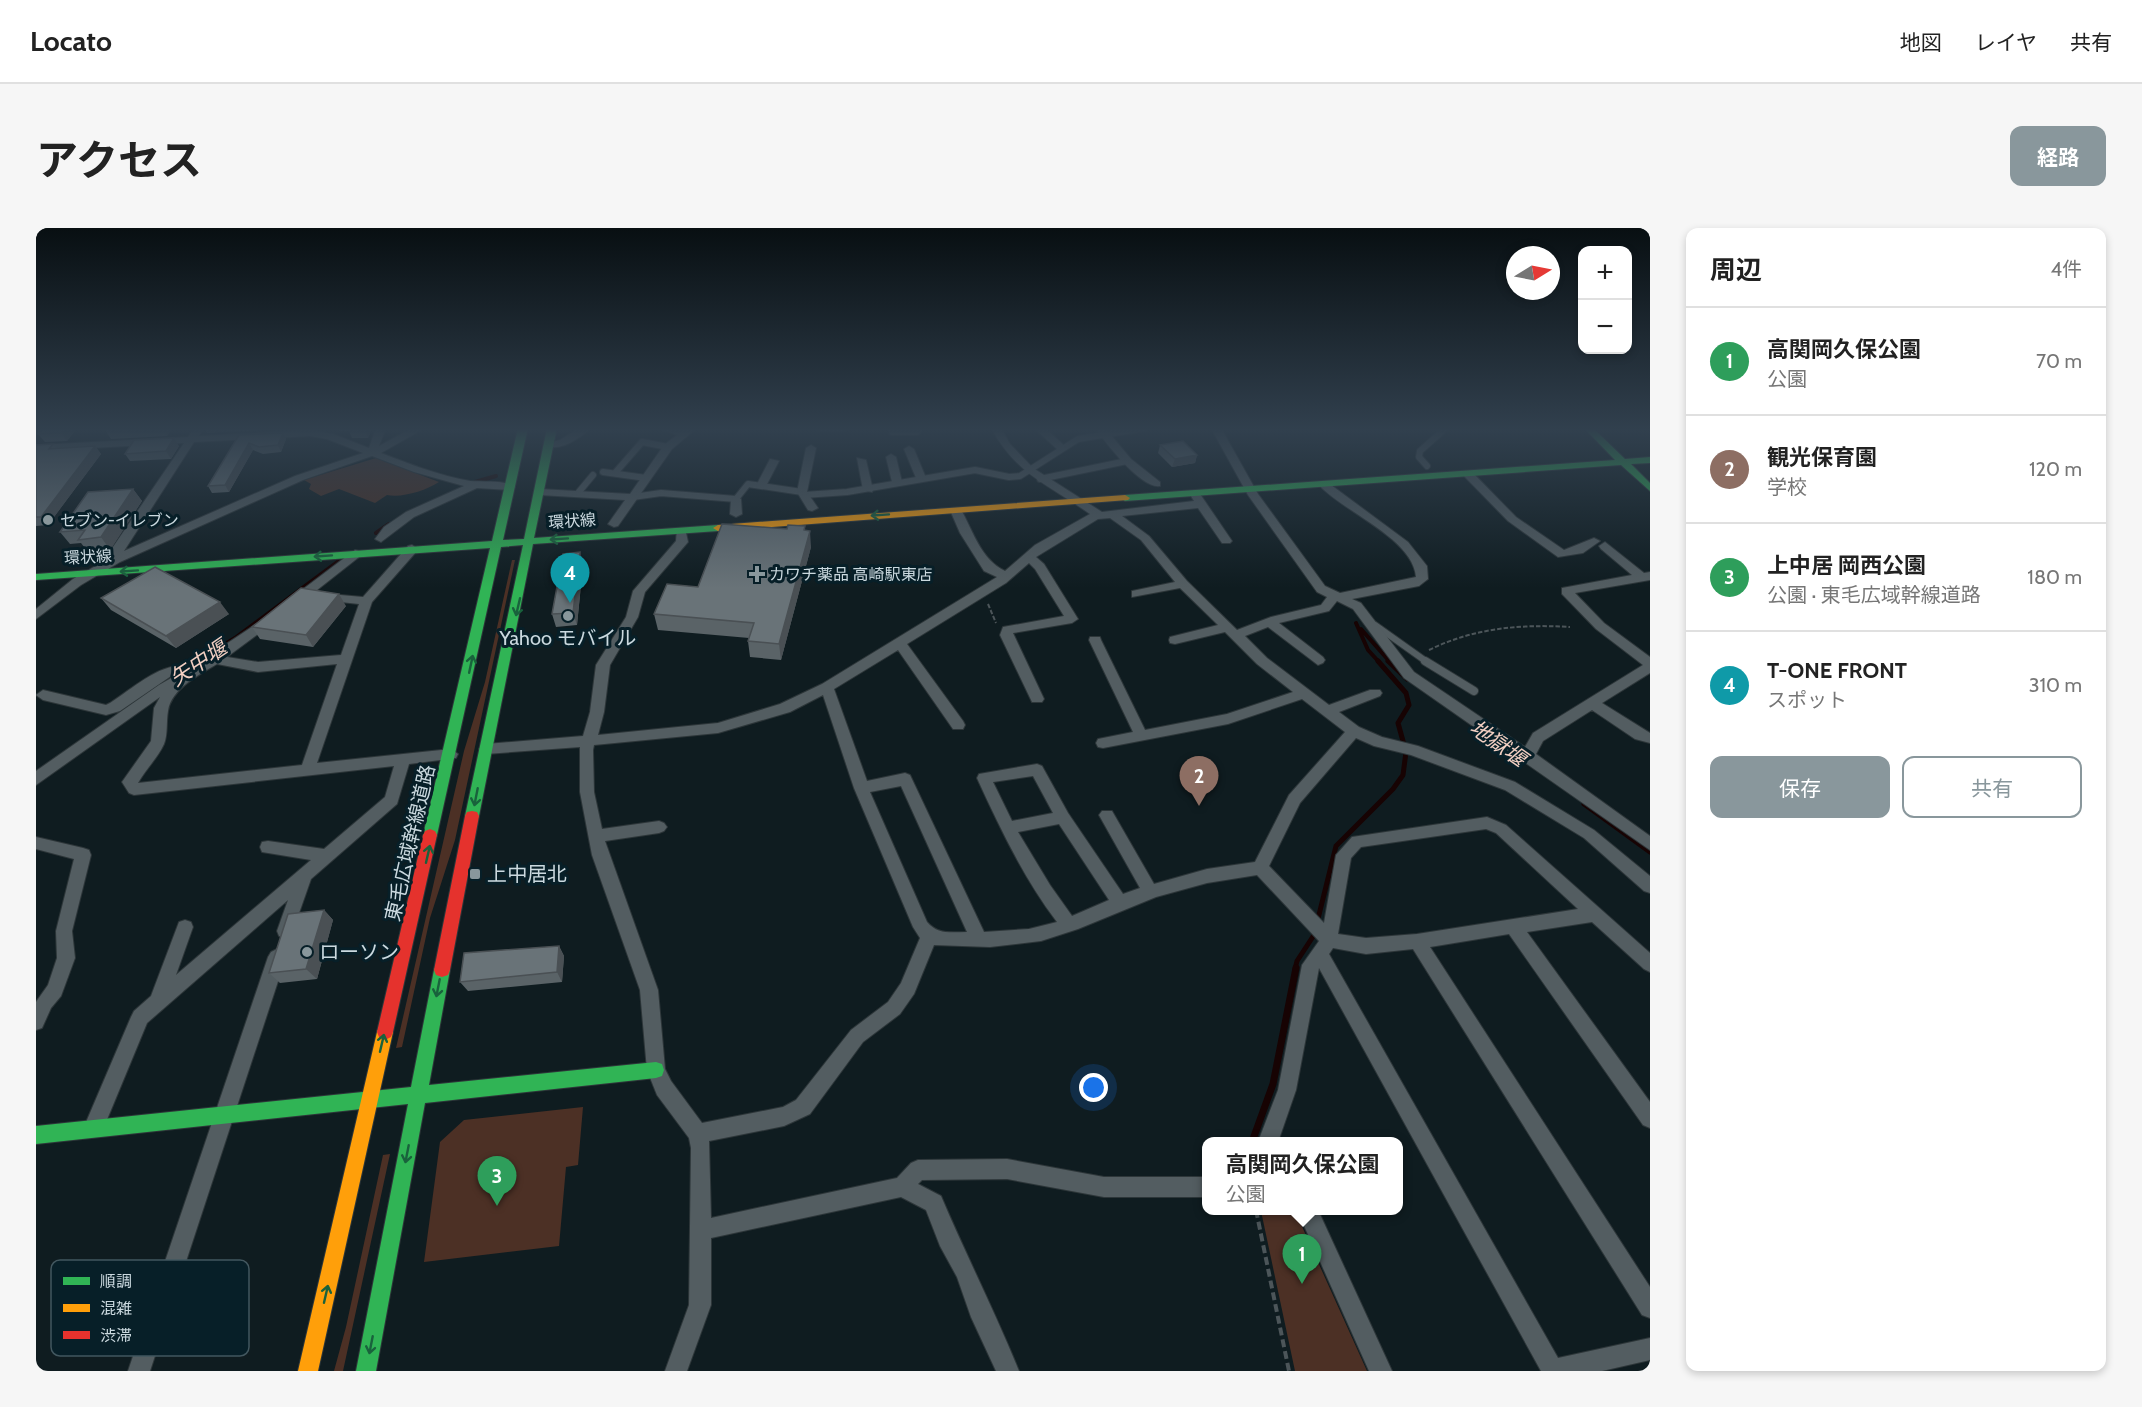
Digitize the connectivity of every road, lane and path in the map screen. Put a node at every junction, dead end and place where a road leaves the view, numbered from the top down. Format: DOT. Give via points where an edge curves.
graph roads {
  1 [pos="163,481"];
  2 [pos="291,481"];
  3 [pos="459,481"];
  4 [pos="511,481"];
  5 [pos="542,481"];
  6 [pos="588,481"];
  7 [pos="644,481"];
  8 [pos="763,481"];
  9 [pos="805,481"];
  10 [pos="866,481"];
  11 [pos="901,481"];
  12 [pos="1042,481"];
  13 [pos="1153,481"];
  14 [pos="1245,481"];
  15 [pos="1273,481"];
  16 [pos="1362,481"];
  17 [pos="1475,481"];
  18 [pos="897,482"];
  19 [pos="1156,484"];
  20 [pos="1246,484"];
  21 [pos="1323,484"];
  22 [pos="472,486"];
  23 [pos="761,486"];
  24 [pos="510,487"];
  25 [pos="868,490"];
  26 [pos="1058,491"];
  27 [pos="540,492"];
  28 [pos="578,493"];
  29 [pos="803,493"];
  30 [pos="633,497"];
  31 [pos="736,499"];
  32 [pos="1197,499"];
  33 [pos="1080,501"];
  34 [pos="812,508"];
  35 [pos="956,510"];
  36 [pos="736,514"];
  37 [pos="1105,514"];
  38 [pos="614,524"];
  39 [pos="681,530"];
  40 [pos="531,535"];
  41 [pos="499,537"];
  42 [pos="381,539"];
  43 [pos="1226,541"];
  44 [pos="412,549"];
  45 [pos="355,554"];
  46 [pos="1029,557"];
  47 [pos="116,559"];
  48 [pos="36,565"];
  49 [pos="89,574"];
  50 [pos="36,577"];
  51 [pos="1006,577"];
  52 [pos="1646,577"];
  53 [pos="1183,584"];
  54 [pos="982,592"];
  55 [pos="305,594"];
  56 [pos="1136,594"];
  57 [pos="1338,596"];
  58 [pos="366,601"];
  59 [pos="36,615"];
  60 [pos="1369,620"];
  61 [pos="1269,622"];
  62 [pos="1570,627"];
  63 [pos="1007,631"];
  64 [pos="1232,631"];
  65 [pos="1095,640"];
  66 [pos="1175,640"];
  67 [pos="900,643"];
  68 [pos="1650,648"];
  69 [pos="1636,652"];
  70 [pos="1417,657"];
  71 [pos="215,659"];
  72 [pos="345,659"];
  73 [pos="1318,660"];
  74 [pos="1650,665"];
  75 [pos="189,672"];
  76 [pos="827,687"];
  77 [pos="1474,691"];
  78 [pos="1304,693"];
  79 [pos="1375,693"];
  80 [pos="43,694"];
  81 [pos="1037,699"];
  82 [pos="1592,703"];
  83 [pos="1328,711"];
  84 [pos="958,725"];
  85 [pos="1354,731"];
  86 [pos="1141,735"];
  87 [pos="1650,738"];
  88 [pos="589,742"];
  89 [pos="1103,743"];
  90 [pos="486,749"];
  91 [pos="451,754"];
  92 [pos="1528,755"];
  93 [pos="403,759"];
  94 [pos="307,770"];
  95 [pos="36,778"];
  96 [pos="861,788"];
  97 [pos="1107,815"];
  98 [pos="1063,817"];
  99 [pos="659,827"];
  100 [pos="1007,828"];
  101 [pos="596,836"];
  102 [pos="36,843"];
  103 [pos="1650,844"];
  104 [pos="268,847"];
  105 [pos="329,856"];
  106 [pos="1260,868"];
  107 [pos="304,877"];
  108 [pos="1650,886"];
  109 [pos="1150,891"];
  110 [pos="1119,903"];
  111 [pos="1595,914"];
  112 [pos="1069,925"];
  113 [pos="1513,926"];
  114 [pos="185,927"];
  115 [pos="929,936"];
  116 [pos="979,939"];
  117 [pos="1417,940"];
  118 [pos="1325,947"];
  119 [pos="1650,964"];
  120 [pos="158,1002"];
  121 [pos="36,1022"];
  122 [pos="656,1070"];
  123 [pos="417,1096"];
  124 [pos="369,1100"];
  125 [pos="223,1114"];
  126 [pos="1650,1118"];
  127 [pos="94,1127"];
  128 [pos="698,1134"];
  129 [pos="36,1135"];
  130 [pos="1273,1137"];
  131 [pos="902,1187"];
  132 [pos="1202,1187"];
  133 [pos="1257,1215"];
  134 [pos="1309,1215"];
  135 [pos="701,1230"];
  136 [pos="176,1260"];
  137 [pos="1650,1307"];
  138 [pos="1650,1349"];
  139 [pos="145,1356"];
  140 [pos="140,1371"];
  141 [pos="308,1371"];
  142 [pos="366,1371"];
  143 [pos="675,1371"];
  144 [pos="1008,1371"];
  145 [pos="1289,1371"];
  146 [pos="1381,1371"];
  147 [pos="1552,1371"];
  1 -- 47 [label="street" via="119,547"];
  2 -- 47 [label="street"];
  3 -- 22 [label="street"];
  4 -- 24 [label="main road, 東毛広域幹線道路"];
  5 -- 27 [label="main road"];
  6 -- 28 [label="lane"];
  7 -- 30 [label="street"];
  8 -- 23 [label="street"];
  9 -- 29 [label="street"];
  10 -- 25 [label="street"];
  11 -- 18 [label="lane"];
  12 -- 26 [label="street"];
  13 -- 19 [label="street"];
  14 -- 20 [label="street"];
  15 -- 20 [label="main road, 環状線"];
  16 -- 21 [label="main road, 環状線"];
  17 -- 52 [label="street" via="1512,519 1562,554 1599,543"];
  18 -- 25 [label="lane"];
  19 -- 20 [label="main road, 環状線"];
  19 -- 26 [label="main road, 環状線"];
  20 -- 21 [label="main road, 環状線"];
  20 -- 32 [label="main road, 環状線"];
  20 -- 57 [label="street" via="1321,589"];
  21 -- 57 [label="street" via="1404,544 1421,566 1422,579 1415,583"];
  22 -- 24 [label="street"];
  22 -- 42 [label="street" via="411,515 386,531"];
  23 -- 29 [label="lane"];
  23 -- 31 [label="lane" via="748,484"];
  24 -- 41 [label="main road, 東毛広域幹線道路"];
  25 -- 29 [label="lane" via="840,495"];
  26 -- 33 [label="street"];
  26 -- 34 [label="main road, 環状線"];
  27 -- 28 [label="street"];
  27 -- 40 [label="main road"];
  28 -- 30 [label="street"];
  29 -- 34 [label="street"];
  30 -- 31 [label="lane" via="661,493"];
  30 -- 38 [label="street"];
  31 -- 36 [label="street"];
  32 -- 33 [label="main road, 環状線"];
  32 -- 37 [label="street"];
  32 -- 43 [label="street"];
  33 -- 35 [label="main road, 環状線"];
  33 -- 37 [label="street"];
  34 -- 36 [label="main road, 環状線"];
  35 -- 39 [label="main road, 環状線, one-way"];
  35 -- 51 [label="street" via="988,568"];
  36 -- 38 [label="main road, 環状線"];
  37 -- 46 [label="street" via="1051,540"];
  37 -- 53 [label="street" via="1145,538"];
  38 -- 40 [label="main road, 環状線"];
  39 -- 40 [label="main road, 環状線, one-way"];
  39 -- 88 [label="street" via="682,542 639,591 632,617 603,665"];
  40 -- 41 [label="main road, 環状線"];
  40 -- 90 [label="main road, one-way" via="530,555"];
  41 -- 42 [label="main road, 環状線"];
  41 -- 44 [label="main road, 環状線"];
  91 -- 41 [label="main road, 東毛広域幹線道路, one-way"];
  42 -- 47 [label="main road, 環状線"];
  44 -- 45 [label="main road, 環状線"];
  44 -- 58 [label="street"];
  45 -- 49 [label="main road, 環状線, one-way"];
  45 -- 55 [label="street"];
  46 -- 51 [label="street"];
  46 -- 63 [label="street" via="1040,567 1072,620"];
  47 -- 48 [label="main road, 環状線"];
  47 -- 49 [label="street"];
  49 -- 50 [label="main road, 環状線"];
  49 -- 59 [label="street"];
  51 -- 54 [label="street"];
  52 -- 69 [label="street" via="1566,591 1600,626"];
  53 -- 56 [label="street"];
  53 -- 64 [label="street"];
  54 -- 63 [label="path" via="997,626"];
  54 -- 67 [label="street"];
  55 -- 58 [label="street"];
  55 -- 71 [label="street"];
  57 -- 60 [label="street" via="1357,606"];
  57 -- 61 [label="street" via="1324,608"];
  58 -- 72 [label="street"];
  60 -- 70 [label="lane"];
  60 -- 92 [label="street" via="1409,675"];
  61 -- 64 [label="street"];
  61 -- 73 [label="street"];
  62 -- 70 [label="path" via="1538,624 1481,632"];
  63 -- 81 [label="street"];
  64 -- 66 [label="street"];
  64 -- 78 [label="street" via="1262,661"];
  65 -- 86 [label="street"];
  67 -- 76 [label="street"];
  67 -- 84 [label="street"];
  68 -- 69 [label="street"];
  69 -- 74 [label="street"];
  70 -- 77 [label="lane"];
  71 -- 72 [label="street" via="258,667"];
  71 -- 75 [label="street"];
  72 -- 94 [label="street"];
  74 -- 82 [label="street"];
  75 -- 80 [label="street" via="169,671 106,710"];
  75 -- 94 [label="street" via="161,708 158,741 152,755 129,782 134,789"];
  75 -- 95 [label="street"];
  76 -- 88 [label="street" via="786,708 718,728"];
  76 -- 96 [label="street"];
  78 -- 83 [label="street"];
  78 -- 86 [label="street" via="1228,719"];
  79 -- 83 [label="street"];
  82 -- 87 [label="street"];
  82 -- 92 [label="street" via="1538,737"];
  83 -- 85 [label="street"];
  85 -- 106 [label="street" via="1294,799"];
  85 -- 108 [label="street" via="1510,786 1589,834"];
  86 -- 89 [label="street"];
  88 -- 90 [label="street"];
  88 -- 101 [label="street" via="587,792"];
  90 -- 123 [label="main road, one-way"];
  91 -- 93 [label="street"];
  124 -- 91 [label="main road, 東毛広域幹線道路, one-way"];
  92 -- 103 [label="street"];
  93 -- 94 [label="street"];
  93 -- 105 [label="street" via="392,800"];
  96 -- 115 [label="street" via="921,927"];
  96 -- 116 [label="street" via="905,779"];
  97 -- 109 [label="street"];
  98 -- 100 [label="street"];
  98 -- 100 [label="street" via="1037,770 984,778"];
  98 -- 110 [label="street"];
  99 -- 101 [label="street"];
  100 -- 112 [label="street" via="1044,893"];
  101 -- 122 [label="street" via="613,896 649,990"];
  102 -- 121 [label="street" via="82,855 64,931 66,958 55,990"];
  104 -- 105 [label="street"];
  105 -- 107 [label="street"];
  106 -- 109 [label="street" via="1217,873"];
  106 -- 118 [label="street"];
  107 -- 120 [label="street"];
  107 -- 125 [label="street"];
  109 -- 110 [label="street"];
  110 -- 112 [label="street"];
  111 -- 113 [label="street"];
  111 -- 118 [label="street" via="1500,829 1487,823 1357,841 1344,855"];
  111 -- 119 [label="street"];
  112 -- 116 [label="street" via="1042,934"];
  113 -- 117 [label="street"];
  113 -- 126 [label="street"];
  114 -- 120 [label="street"];
  115 -- 116 [label="street"];
  115 -- 128 [label="street" via="908,988 894,1008 857,1036 802,1107 784,1116"];
  117 -- 118 [label="street"];
  117 -- 137 [label="street"];
  118 -- 130 [label="street" via="1311,965 1287,1090"];
  118 -- 147 [label="street"];
  120 -- 127 [label="street" via="140,1017"];
  122 -- 123 [label="main road"];
  122 -- 128 [label="street" via="664,1088"];
  123 -- 124 [label="main road"];
  123 -- 142 [label="main road, one-way"];
  124 -- 125 [label="main road"];
  141 -- 124 [label="main road, 東毛広域幹線道路, one-way"];
  125 -- 127 [label="main road"];
  125 -- 136 [label="street"];
  127 -- 129 [label="main road"];
  128 -- 135 [label="street"];
  131 -- 132 [label="street" via="918,1170 947,1168 1007,1169 1104,1187"];
  131 -- 135 [label="street"];
  131 -- 144 [label="street" via="933,1203"];
  133 -- 145 [label="path"];
  134 -- 146 [label="street"];
  135 -- 143 [label="street" via="700,1305"];
  138 -- 147 [label="street"];
  139 -- 140 [label="street"];
}
